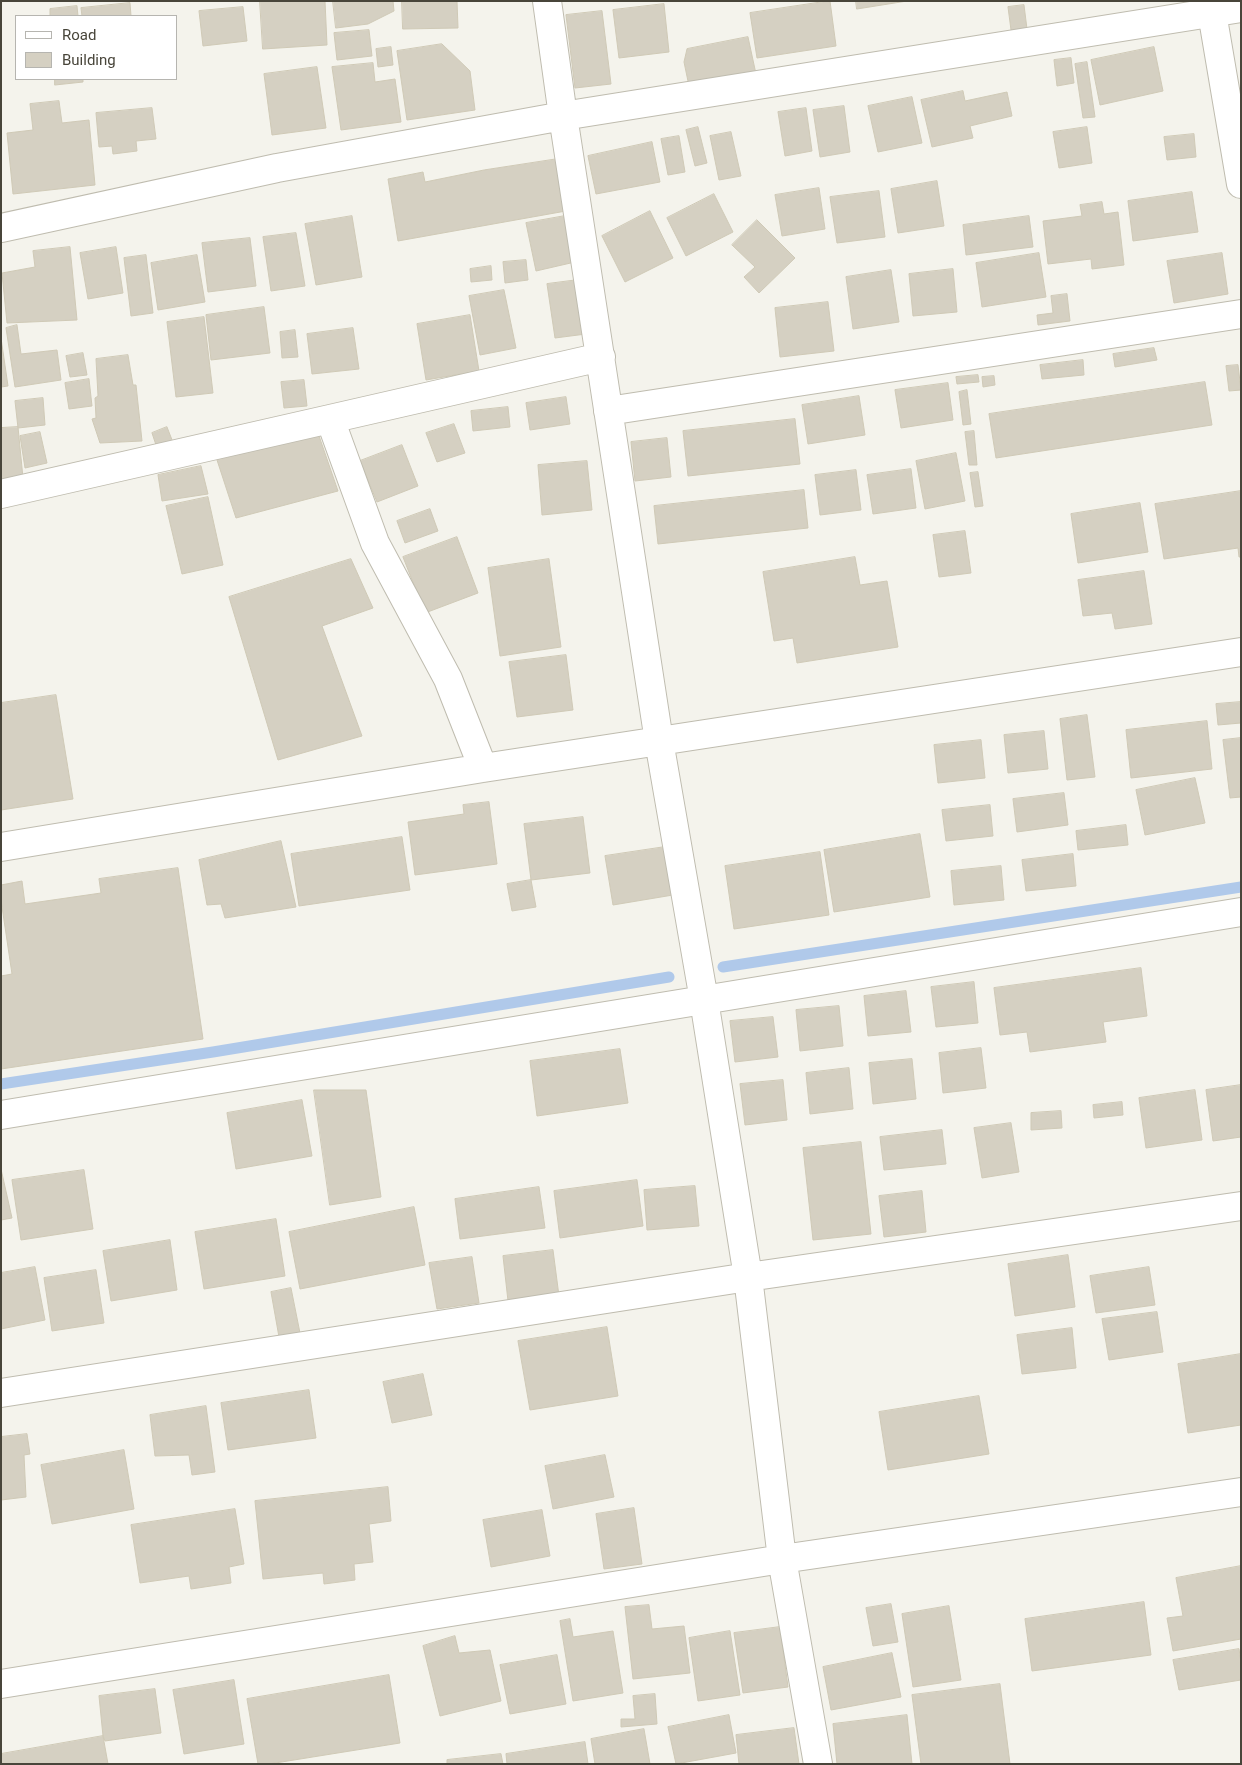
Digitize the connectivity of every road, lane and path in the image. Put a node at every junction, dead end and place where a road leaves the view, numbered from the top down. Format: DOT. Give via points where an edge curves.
graph roads {
  1 [pos="547,1"];
  2 [pos="1211,7"];
  3 [pos="1241,8"];
  4 [pos="563,116"];
  5 [pos="1241,184"];
  6 [pos="1,228"];
  7 [pos="1241,314"];
  8 [pos="601,357"];
  9 [pos="608,411"];
  10 [pos="330,419"];
  11 [pos="1,494"];
  12 [pos="1241,652"];
  13 [pos="659,741"];
  14 [pos="484,768"];
  15 [pos="1,847"];
  16 [pos="1241,912"];
  17 [pos="704,1000"];
  18 [pos="1,1115"];
  19 [pos="1241,1206"];
  20 [pos="748,1277"];
  21 [pos="1,1393"];
  22 [pos="1241,1492"];
  23 [pos="782,1559"];
  24 [pos="1,1684"];
  25 [pos="818,1764"];
  1 -- 4 [label="street"];
  2 -- 3 [label="street"];
  2 -- 4 [label="street"];
  2 -- 5 [label="street"];
  4 -- 6 [label="street" via="277,168"];
  4 -- 8 [label="street"];
  7 -- 9 [label="street"];
  8 -- 9 [label="street"];
  8 -- 10 [label="street"];
  9 -- 13 [label="street"];
  10 -- 11 [label="street"];
  10 -- 14 [label="street" via="375,543 448,679"];
  12 -- 13 [label="street"];
  13 -- 14 [label="street"];
  13 -- 17 [label="street"];
  14 -- 15 [label="street"];
  16 -- 17 [label="street"];
  17 -- 18 [label="street"];
  17 -- 20 [label="street"];
  19 -- 20 [label="street"];
  20 -- 21 [label="street"];
  20 -- 23 [label="street"];
  22 -- 23 [label="street"];
  23 -- 24 [label="street"];
  23 -- 25 [label="street"];
}
